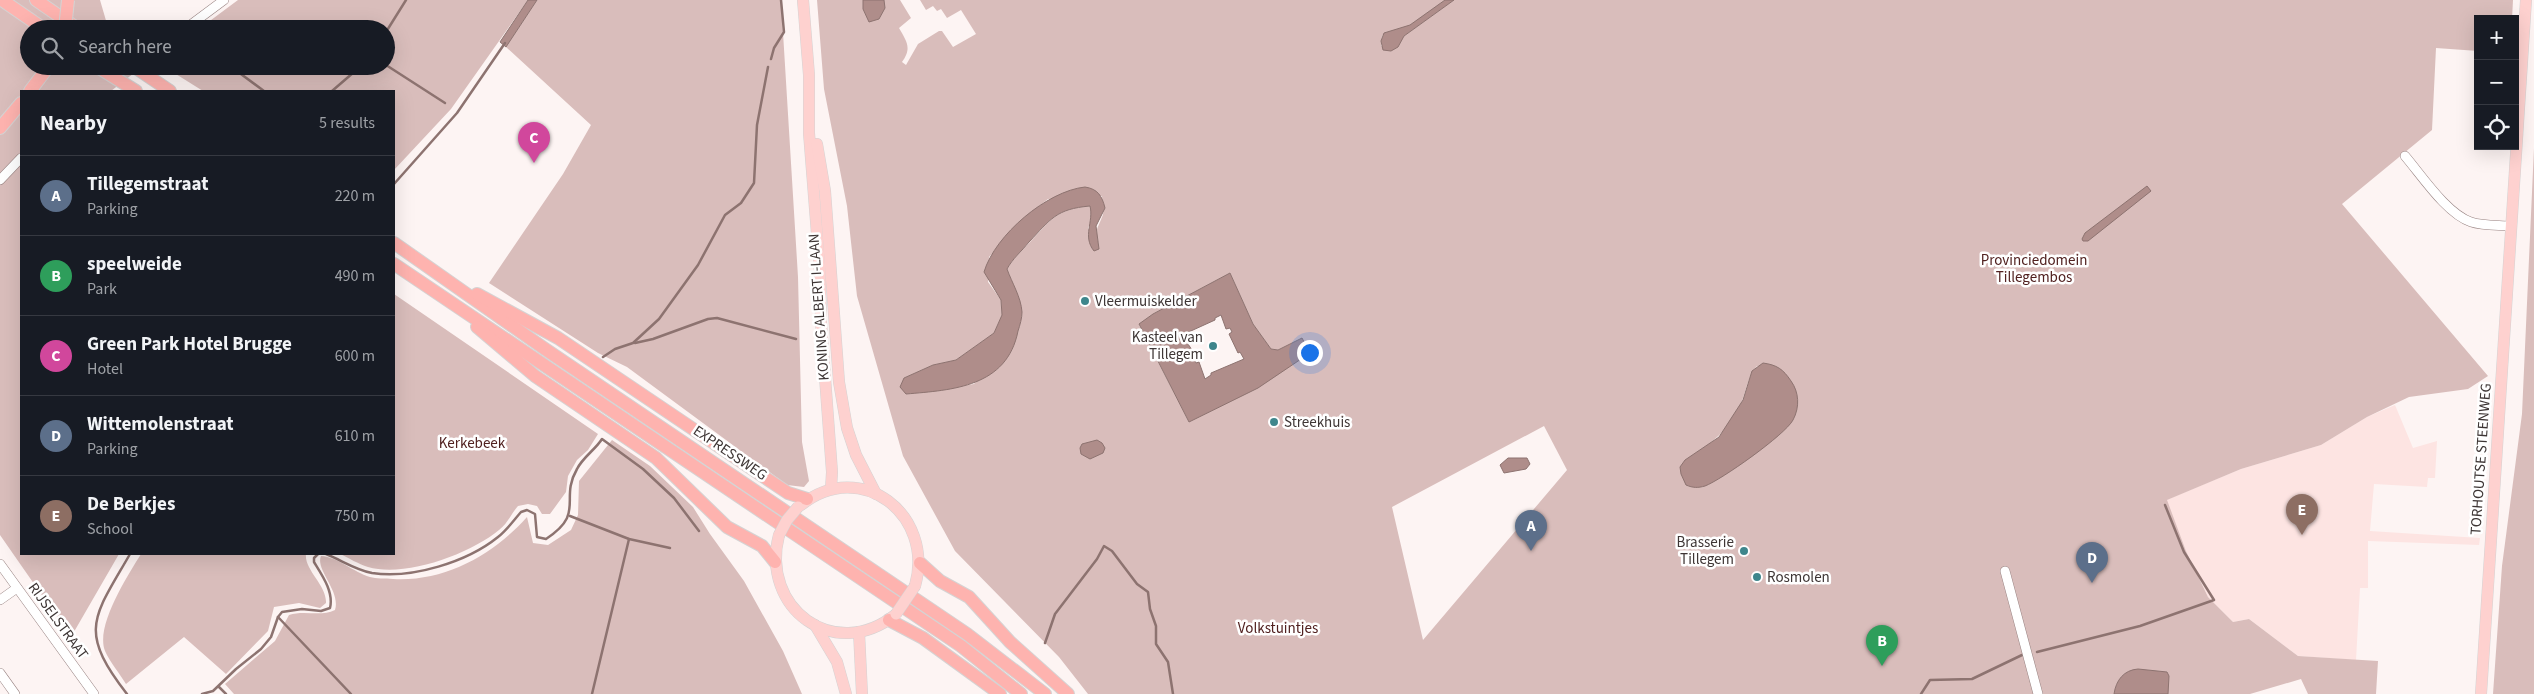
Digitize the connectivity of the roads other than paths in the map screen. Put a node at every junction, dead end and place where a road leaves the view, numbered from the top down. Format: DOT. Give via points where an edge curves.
graph roads {
  1 [pos="2,0"];
  2 [pos="36,0"];
  3 [pos="68,0"];
  4 [pos="224,0"];
  5 [pos="802,0"];
  6 [pos="2526,0"];
  7 [pos="31,20"];
  8 [pos="65,20"];
  9 [pos="65,20"];
  10 [pos="197,20"];
  11 [pos="42,75"];
  12 [pos="110,75"];
  13 [pos="146,75"];
  14 [pos="31,90"];
  15 [pos="134,90"];
  16 [pos="169,90"];
  17 [pos="20,103"];
  18 [pos="810,113"];
  19 [pos="0,128"];
  20 [pos="2405,156"];
  21 [pos="20,159"];
  22 [pos="0,180"];
  23 [pos="2510,226"];
  24 [pos="395,244"];
  25 [pos="395,265"];
  26 [pos="446,279"];
  27 [pos="454,304"];
  28 [pos="831,490"];
  29 [pos="876,494"];
  30 [pos="803,503"];
  31 [pos="774,562"];
  32 [pos="920,562"];
  33 [pos="0,564"];
  34 [pos="2005,571"];
  35 [pos="17,588"];
  36 [pos="0,600"];
  37 [pos="892,616"];
  38 [pos="815,625"];
  39 [pos="859,632"];
  40 [pos="0,673"];
  41 [pos="15,694"];
  42 [pos="94,694"];
  43 [pos="846,694"];
  44 [pos="862,694"];
  45 [pos="1000,694"];
  46 [pos="1021,694"];
  47 [pos="1045,694"];
  48 [pos="1068,694"];
  49 [pos="2038,694"];
  50 [pos="2482,694"];
  1 -- 7 [label="highway"];
  2 -- 8 [label="highway"];
  3 -- 9 [label="highway, bridge"];
  4 -- 10 [label="street"];
  5 -- 18 [label="main road, KONING ALBERT I-LAAN"];
  6 -- 23 [label="main road, TORHOUTSE STEENWEG"];
  11 -- 14 [label="highway"];
  12 -- 15 [label="highway"];
  13 -- 16 [label="highway"];
  17 -- 19 [label="highway"];
  18 -- 28 [label="main road, KONING ALBERT I-LAAN"];
  18 -- 29 [label="main road, KONING ALBERT I-LAAN" via="825,192 839,382 847,428 856,455"];
  20 -- 23 [label="street" via="2448,206 2465,220 2474,224"];
  21 -- 22 [label="street"];
  23 -- 50 [label="main road, TORHOUTSE STEENWEG"];
  24 -- 26 [label="highway, EXPRESSWEG"];
  25 -- 27 [label="highway, EXPRESSWEG"];
  26 -- 30 [label="highway" via="558,338"];
  26 -- 47 [label="highway, EXPRESSWEG" via="967,634"];
  27 -- 31 [label="highway" via="499,348 535,376 656,458 727,527 762,546"];
  27 -- 46 [label="highway, EXPRESSWEG" via="961,646"];
  28 -- 29 [label="main road, KONING ALBERT I-LAAN" via="846,488"];
  28 -- 30 [label="main road, KONING ALBERT I-LAAN"];
  29 -- 32 [label="main road, KONING ALBERT I-LAAN" via="894,506 908,522 915,534"];
  30 -- 31 [label="main road, bridge" via="779,534"];
  31 -- 38 [label="main road" via="782,592 802,617"];
  32 -- 37 [label="main road, KONING ALBERT I-LAAN, bridge" via="915,586"];
  32 -- 48 [label="highway" via="940,581 969,597 1010,642"];
  33 -- 35 [label="street, RIJSELSTRAAT"];
  34 -- 49 [label="street"];
  35 -- 36 [label="street"];
  35 -- 42 [label="street, RIJSELSTRAAT"];
  37 -- 39 [label="main road"];
  37 -- 45 [label="highway"];
  38 -- 39 [label="main road" via="837,632"];
  38 -- 43 [label="main road" via="836,662"];
  39 -- 44 [label="main road"];
  40 -- 41 [label="street"];
}
